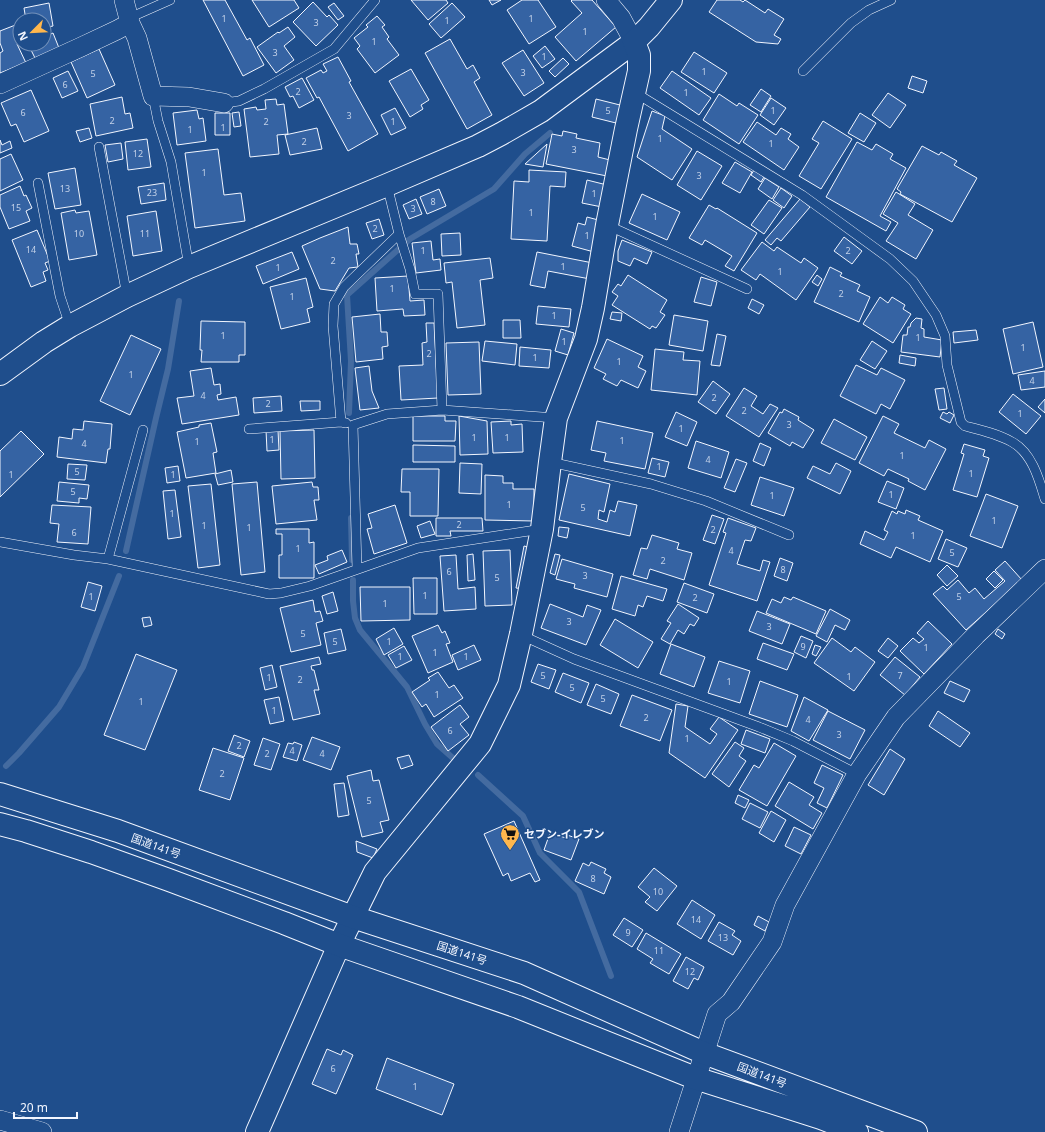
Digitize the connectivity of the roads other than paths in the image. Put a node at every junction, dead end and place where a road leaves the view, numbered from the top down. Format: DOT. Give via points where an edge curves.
graph roads {
  1 [pos="124,0"];
  2 [pos="170,0"];
  3 [pos="375,0"];
  4 [pos="606,0"];
  5 [pos="671,0"];
  6 [pos="891,0"];
  7 [pos="130,23"];
  8 [pos="634,42"];
  9 [pos="803,71"];
  10 [pos="0,84"];
  11 [pos="634,92"];
  12 [pos="153,96"];
  13 [pos="224,103"];
  14 [pos="99,147"];
  15 [pos="38,183"];
  16 [pos="387,185"];
  17 [pos="606,225"];
  18 [pos="400,236"];
  19 [pos="189,267"];
  20 [pos="747,288"];
  21 [pos="127,296"];
  22 [pos="70,326"];
  23 [pos="0,374"];
  24 [pos="442,410"];
  25 [pos="556,418"];
  26 [pos="341,422"];
  27 [pos="353,424"];
  28 [pos="249,429"];
  29 [pos="143,430"];
  30 [pos="550,462"];
  31 [pos="1045,500"];
  32 [pos="542,529"];
  33 [pos="789,535"];
  34 [pos="0,542"];
  35 [pos="108,559"];
  36 [pos="356,569"];
  37 [pos="1045,569"];
  38 [pos="521,634"];
  39 [pos="857,774"];
  40 [pos="0,794"];
  41 [pos="0,824"];
  42 [pos="353,917"];
  43 [pos="339,945"];
  44 [pos="704,1053"];
  45 [pos="696,1078"];
  46 [pos="0,1120"];
  47 [pos="42,1132"];
  48 [pos="257,1132"];
  49 [pos="679,1132"];
  50 [pos="857,1132"];
  51 [pos="916,1132"];
  1 -- 7 [label="street"];
  2 -- 7 [label="lane" via="136,16"];
  3 -- 13 [label="lane" via="334,49 246,98"];
  4 -- 8 [label="street"];
  5 -- 8 [label="main road"];
  6 -- 9 [label="lane" via="869,10 851,23"];
  7 -- 10 [label="street"];
  7 -- 12 [label="street" via="137,38"];
  8 -- 11 [label="main road" via="639,66"];
  8 -- 16 [label="main road" via="541,111 478,146"];
  11 -- 17 [label="main road"];
  11 -- 31 [label="lane" via="802,195 890,260 913,281 936,315 945,336 947,365 961,422 965,426 1013,442 1024,452 1032,465"];
  12 -- 13 [label="street"];
  12 -- 19 [label="lane" via="171,162"];
  14 -- 21 [label="lane"];
  15 -- 22 [label="lane" via="60,296"];
  16 -- 18 [label="lane"];
  16 -- 19 [label="main road"];
  17 -- 20 [label="lane"];
  17 -- 25 [label="main road" via="594,308 586,339"];
  18 -- 24 [label="lane" via="415,294 438,294"];
  18 -- 26 [label="lane" via="344,287 334,304 333,326"];
  19 -- 21 [label="main road"];
  21 -- 22 [label="main road"];
  22 -- 23 [label="main road"];
  24 -- 25 [label="lane"];
  24 -- 27 [label="lane" via="387,414"];
  25 -- 30 [label="main road"];
  26 -- 27 [label="lane"];
  26 -- 28 [label="lane"];
  27 -- 36 [label="lane"];
  29 -- 35 [label="lane"];
  30 -- 32 [label="main road"];
  30 -- 33 [label="lane" via="678,492"];
  32 -- 36 [label="lane" via="418,548"];
  32 -- 38 [label="main road"];
  34 -- 35 [label="lane"];
  35 -- 36 [label="lane" via="269,594 310,586"];
  37 -- 39 [label="street" via="896,717"];
  38 -- 39 [label="lane" via="581,661 793,741"];
  38 -- 42 [label="main road" via="509,685 480,744 375,872"];
  39 -- 44 [label="street" via="784,905 772,942 731,1002 717,1014"];
  40 -- 42 [label="main road, 国道141号" via="118,832"];
  41 -- 43 [label="main road, 国道141号" via="91,852"];
  42 -- 43 [label="main road"];
  42 -- 44 [label="main road, 国道141号" via="524,973"];
  43 -- 45 [label="main road, 国道141号" via="518,1007"];
  43 -- 48 [label="main road"];
  44 -- 45 [label="street"];
  44 -- 51 [label="main road, 国道141号"];
  45 -- 49 [label="street"];
  45 -- 50 [label="main road, 国道141号"];
  46 -- 47 [label="street"];
}
